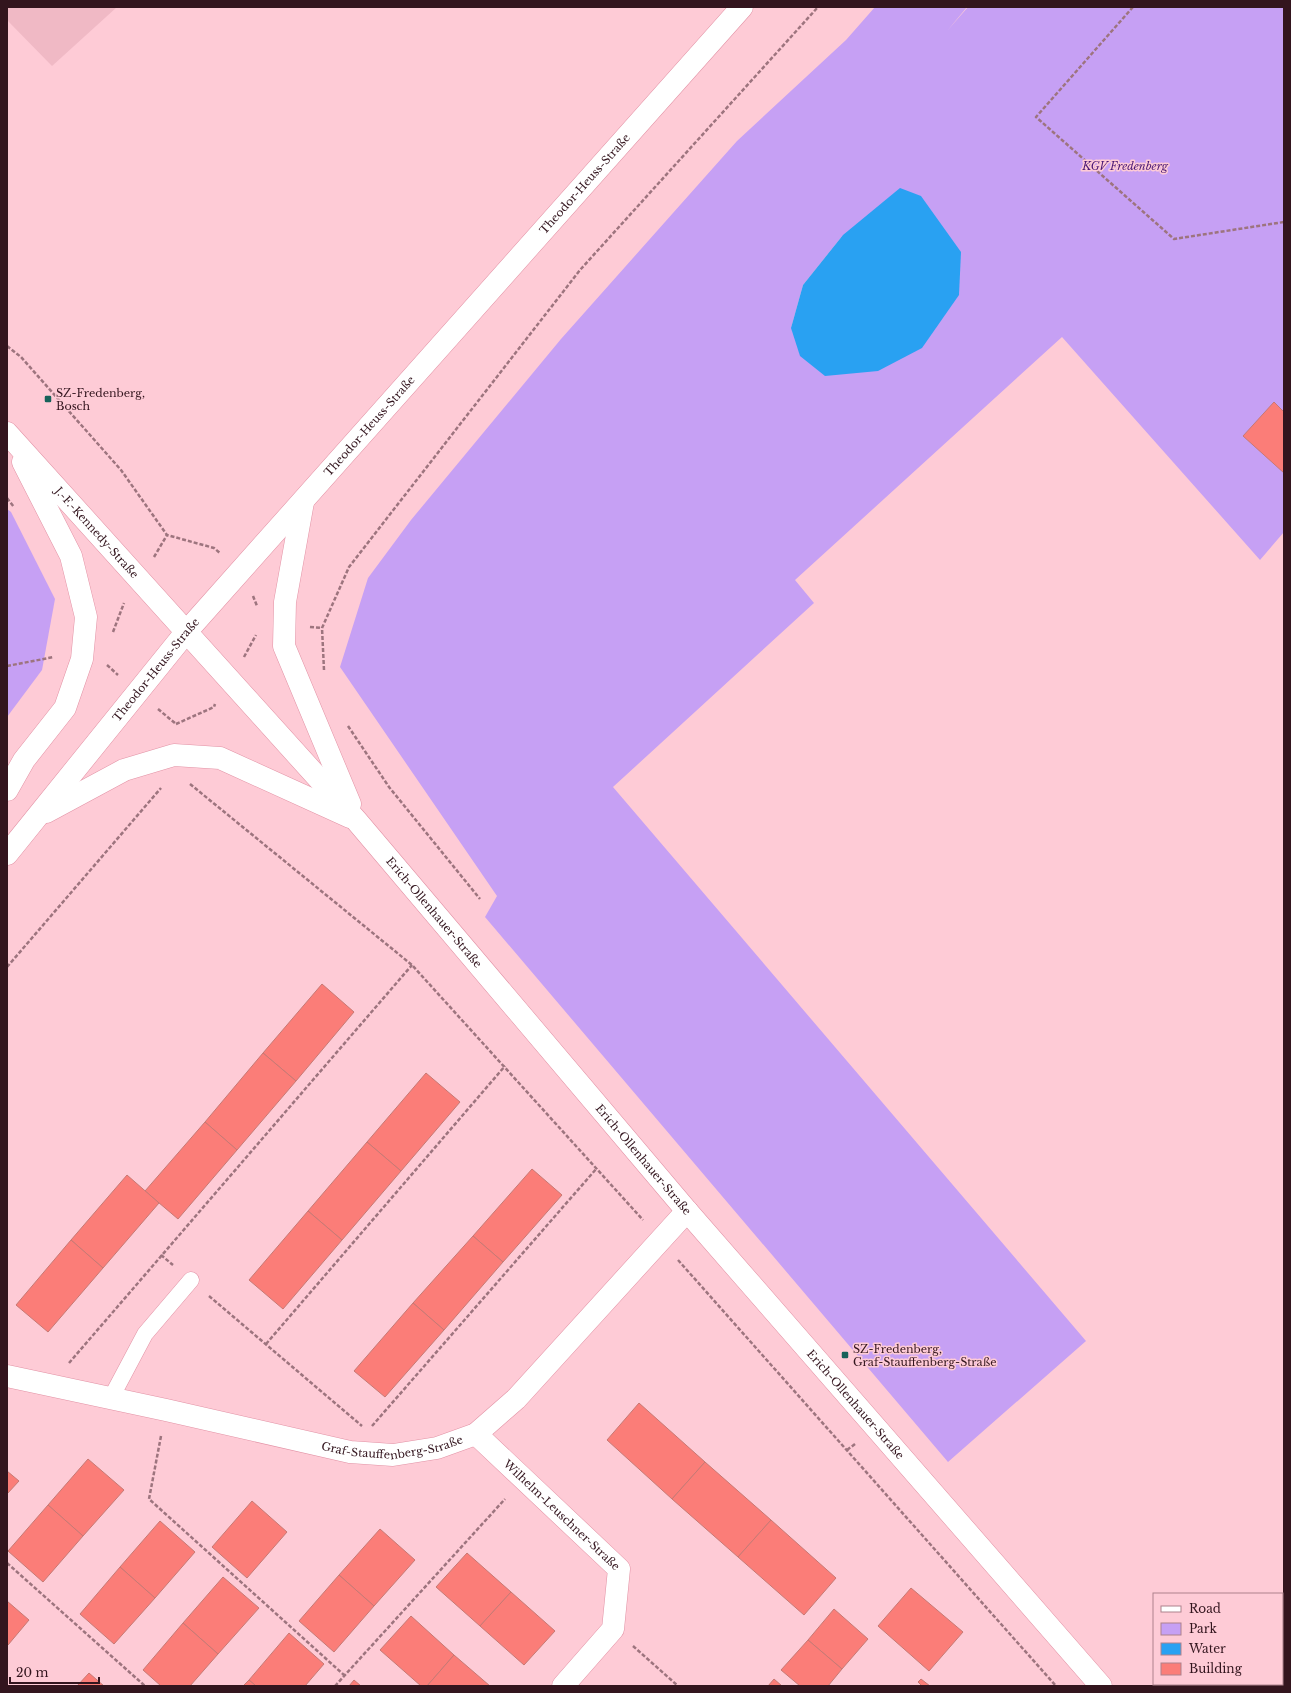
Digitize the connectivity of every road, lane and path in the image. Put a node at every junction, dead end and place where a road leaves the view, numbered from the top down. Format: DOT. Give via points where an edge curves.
graph roads {
  1 [pos="742,7"];
  2 [pos="818,7"];
  3 [pos="1133,7"];
  4 [pos="1284,222"];
  5 [pos="7,346"];
  6 [pos="8,434"];
  7 [pos="303,501"];
  8 [pos="167,535"];
  9 [pos="187,631"];
  10 [pos="257,634"];
  11 [pos="56,662"];
  12 [pos="7,666"];
  13 [pos="327,677"];
  14 [pos="231,681"];
  15 [pos="345,721"];
  16 [pos="176,724"];
  17 [pos="187,782"];
  18 [pos="165,783"];
  19 [pos="7,790"];
  20 [pos="37,816"];
  21 [pos="356,820"];
  22 [pos="7,854"];
  23 [pos="480,899"];
  24 [pos="412,965"];
  25 [pos="7,967"];
  26 [pos="504,1066"];
  27 [pos="597,1168"];
  28 [pos="687,1211"];
  29 [pos="660,1240"];
  30 [pos="161,1255"];
  31 [pos="191,1280"];
  32 [pos="266,1344"];
  33 [pos="7,1376"];
  34 [pos="51,1384"];
  35 [pos="111,1398"];
  36 [pos="166,1410"];
  37 [pos="476,1434"];
  38 [pos="524,1479"];
  39 [pos="7,1563"];
  40 [pos="613,1629"];
  41 [pos="344,1675"];
  42 [pos="145,1686"];
  43 [pos="335,1686"];
  44 [pos="563,1686"];
  45 [pos="678,1686"];
  46 [pos="1056,1686"];
  47 [pos="1101,1686"];
  1 -- 7 [label="street, Theodor-Heuss-Straße"];
  2 -- 13 [label="path" via="580,270 349,566 322,628 324,669"];
  3 -- 4 [label="path" via="1036,117 1174,240"];
  5 -- 8 [label="path" via="21,357 122,470"];
  6 -- 9 [label="street, J.-F.-Kennedy-Straße"];
  6 -- 19 [label="street" via="71,556 86,617 82,659 65,708 24,760"];
  7 -- 9 [label="street, Theodor-Heuss-Straße"];
  7 -- 21 [label="street" via="285,602 284,646"];
  9 -- 14 [label="street, Erich-Ollenhauer-Straße"];
  9 -- 20 [label="street, Theodor-Heuss-Straße"];
  10 -- 14 [label="path"];
  11 -- 12 [label="path" via="59,656"];
  14 -- 16 [label="path" via="214,707"];
  14 -- 21 [label="street, Erich-Ollenhauer-Straße"];
  15 -- 23 [label="path" via="389,787"];
  17 -- 24 [label="path"];
  18 -- 25 [label="path"];
  20 -- 21 [label="street" via="124,770 174,755 220,758"];
  20 -- 22 [label="street, Theodor-Heuss-Straße"];
  21 -- 28 [label="street, Erich-Ollenhauer-Straße"];
  24 -- 26 [label="path"];
  24 -- 30 [label="path"];
  26 -- 27 [label="path"];
  26 -- 32 [label="path"];
  27 -- 29 [label="path"];
  27 -- 32 [label="path" via="368,1431"];
  28 -- 29 [label="street, Graf-Stauffenberg-Straße"];
  28 -- 47 [label="street, Erich-Ollenhauer-Straße"];
  29 -- 37 [label="street, Graf-Stauffenberg-Straße" via="516,1399"];
  29 -- 46 [label="path"];
  30 -- 31 [label="path"];
  30 -- 34 [label="path"];
  31 -- 32 [label="path"];
  31 -- 35 [label="lane" via="145,1334"];
  33 -- 34 [label="street, Graf-Stauffenberg-Straße"];
  34 -- 35 [label="street, Graf-Stauffenberg-Straße"];
  35 -- 36 [label="street, Graf-Stauffenberg-Straße"];
  36 -- 37 [label="street, Graf-Stauffenberg-Straße" via="350,1452 393,1455 437,1448"];
  36 -- 41 [label="path" via="149,1499"];
  37 -- 38 [label="street, Wilhelm-Leuschner-Straße"];
  38 -- 40 [label="street, Wilhelm-Leuschner-Straße" via="620,1570"];
  38 -- 41 [label="path"];
  39 -- 42 [label="path"];
  40 -- 44 [label="street"];
  40 -- 45 [label="path"];
  41 -- 43 [label="path"];
}
